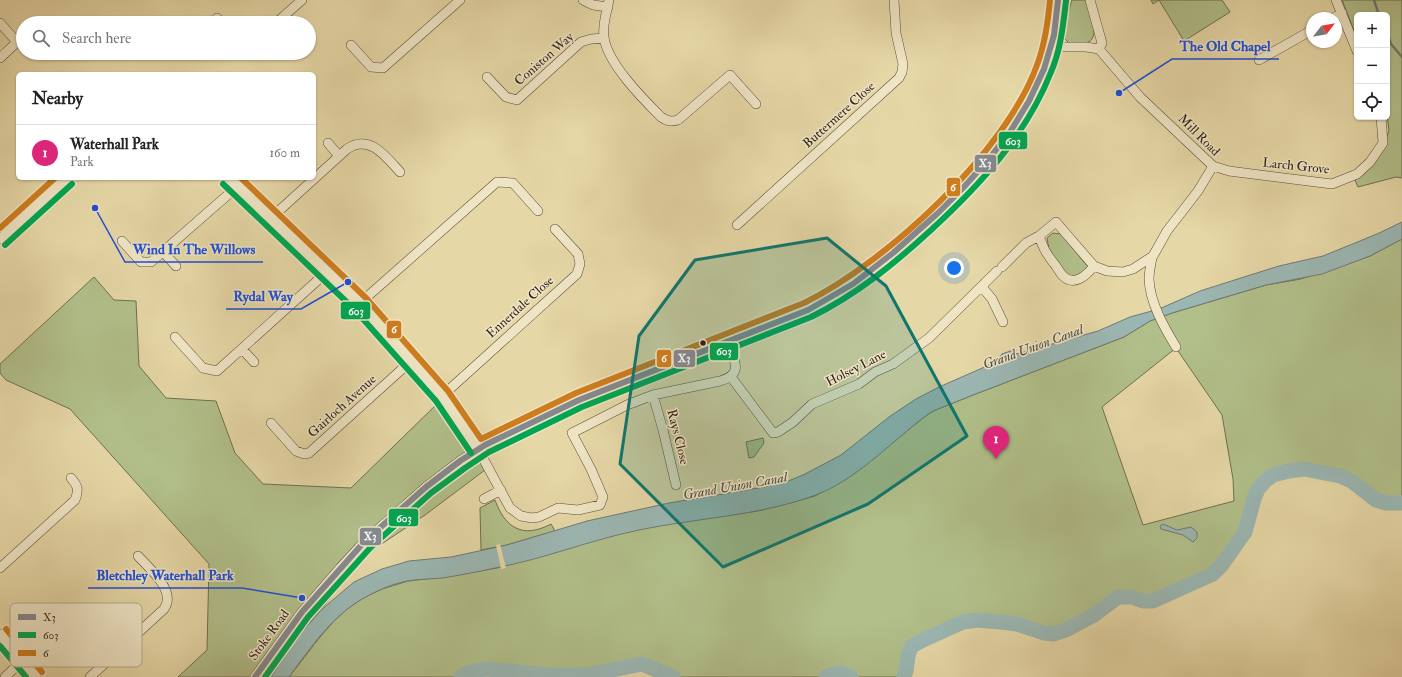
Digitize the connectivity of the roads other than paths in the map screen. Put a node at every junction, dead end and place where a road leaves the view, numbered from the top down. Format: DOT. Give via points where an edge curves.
graph roads {
  1 [pos="302,0"];
  2 [pos="460,0"];
  3 [pos="583,0"];
  4 [pos="894,0"];
  5 [pos="1058,0"];
  6 [pos="1090,0"];
  7 [pos="1336,0"];
  8 [pos="609,3"];
  9 [pos="1342,12"];
  10 [pos="1342,13"];
  11 [pos="284,16"];
  12 [pos="0,23"];
  13 [pos="1306,33"];
  14 [pos="604,38"];
  15 [pos="16,41"];
  16 [pos="16,43"];
  17 [pos="351,45"];
  18 [pos="1051,47"];
  19 [pos="1356,48"];
  20 [pos="1099,49"];
  21 [pos="0,58"];
  22 [pos="1259,60"];
  23 [pos="487,77"];
  24 [pos="756,104"];
  25 [pos="1381,120"];
  26 [pos="328,143"];
  27 [pos="339,156"];
  28 [pos="1213,166"];
  29 [pos="400,172"];
  30 [pos="316,177"];
  31 [pos="65,180"];
  32 [pos="230,180"];
  33 [pos="313,180"];
  34 [pos="238,186"];
  35 [pos="538,210"];
  36 [pos="271,218"];
  37 [pos="737,225"];
  38 [pos="555,229"];
  39 [pos="1039,236"];
  40 [pos="0,239"];
  41 [pos="122,241"];
  42 [pos="163,252"];
  43 [pos="1152,257"];
  44 [pos="176,266"];
  45 [pos="1094,266"];
  46 [pos="328,271"];
  47 [pos="982,286"];
  48 [pos="360,303"];
  49 [pos="1003,322"];
  50 [pos="175,337"];
  51 [pos="727,342"];
  52 [pos="1176,347"];
  53 [pos="242,349"];
  54 [pos="411,360"];
  55 [pos="254,362"];
  56 [pos="731,377"];
  57 [pos="653,395"];
  58 [pos="442,396"];
  59 [pos="271,423"];
  60 [pos="478,449"];
  61 [pos="71,478"];
  62 [pos="676,485"];
  63 [pos="501,490"];
  64 [pos="484,499"];
  65 [pos="138,556"];
  66 [pos="0,568"];
  67 [pos="142,629"];
  68 [pos="0,634"];
  69 [pos="10,646"];
  70 [pos="16,667"];
  71 [pos="27,667"];
  72 [pos="101,667"];
  73 [pos="5,677"];
  74 [pos="36,677"];
  75 [pos="90,677"];
  76 [pos="255,677"];
  1 -- 11 [label="street"];
  2 -- 17 [label="street" via="383,68 371,67"];
  3 -- 8 [label="street" via="593,5"];
  4 -- 37 [label="street, Buttermere Close" via="896,33 902,64 899,78"];
  5 -- 18 [label="street, Stoke Road"];
  6 -- 20 [label="street" via="1102,43"];
  7 -- 9 [label="street"];
  8 -- 14 [label="street"];
  10 -- 19 [label="street"];
  12 -- 15 [label="street"];
  13 -- 22 [label="street"];
  14 -- 23 [label="street, Coniston Way" via="582,42 517,100 506,97"];
  14 -- 24 [label="street" via="619,70 659,115 668,121 682,118 730,75"];
  16 -- 21 [label="street"];
  18 -- 20 [label="street"];
  18 -- 51 [label="street, Stoke Road" via="1037,86 1012,129 970,179 927,223 873,269 831,298 808,310"];
  20 -- 28 [label="street, Mill Road" via="1140,97"];
  25 -- 28 [label="street, Larch Grove" via="1383,143 1370,162 1357,174 1332,184 1230,171"];
  26 -- 27 [label="street"];
  27 -- 29 [label="street" via="352,146 372,146 381,151"];
  27 -- 30 [label="street"];
  28 -- 43 [label="street, Mill Road" via="1198,191 1167,231"];
  31 -- 40 [label="street"];
  32 -- 34 [label="street"];
  33 -- 36 [label="street"];
  34 -- 36 [label="street"];
  34 -- 42 [label="street"];
  35 -- 48 [label="street" via="513,183 497,182"];
  36 -- 46 [label="street"];
  38 -- 58 [label="street, Ennerdale Close" via="578,254 580,264 577,274"];
  39 -- 45 [label="street" via="1056,222"];
  39 -- 45 [label="street" via="1044,251 1064,277 1071,280 1080,279"];
  39 -- 47 [label="street, Holsey Lane" via="1026,243"];
  41 -- 42 [label="street" via="141,262 151,262"];
  42 -- 44 [label="street"];
  43 -- 45 [label="street, Mill Road" via="1123,272 1106,271"];
  43 -- 52 [label="street" via="1149,278 1151,294 1162,324"];
  46 -- 48 [label="street"];
  46 -- 53 [label="street"];
  47 -- 49 [label="street" via="992,299"];
  47 -- 56 [label="street, Holsey Lane" via="929,338 893,364 875,372 859,384 812,404 778,432 773,433"];
  48 -- 54 [label="street"];
  50 -- 53 [label="street" via="203,368 217,371"];
  51 -- 56 [label="street" via="736,365"];
  51 -- 60 [label="street, Stoke Road" via="548,414"];
  53 -- 55 [label="street"];
  54 -- 58 [label="street"];
  54 -- 59 [label="street, Gairloch Avenue" via="309,453 296,451"];
  56 -- 57 [label="street"];
  57 -- 62 [label="street, Rays Close"];
  57 -- 63 [label="street" via="572,433 603,497 600,505 578,510 558,508 539,517 524,518 510,508"];
  58 -- 60 [label="street"];
  60 -- 63 [label="street"];
  60 -- 76 [label="street, Stoke Road" via="426,487 360,547 302,612"];
  61 -- 66 [label="street" via="77,485 78,493 75,500"];
  63 -- 64 [label="street"];
  65 -- 67 [label="street" via="164,585 167,594 164,609"];
  68 -- 69 [label="street"];
  70 -- 73 [label="street"];
  71 -- 74 [label="street"];
  72 -- 75 [label="street"];
}
